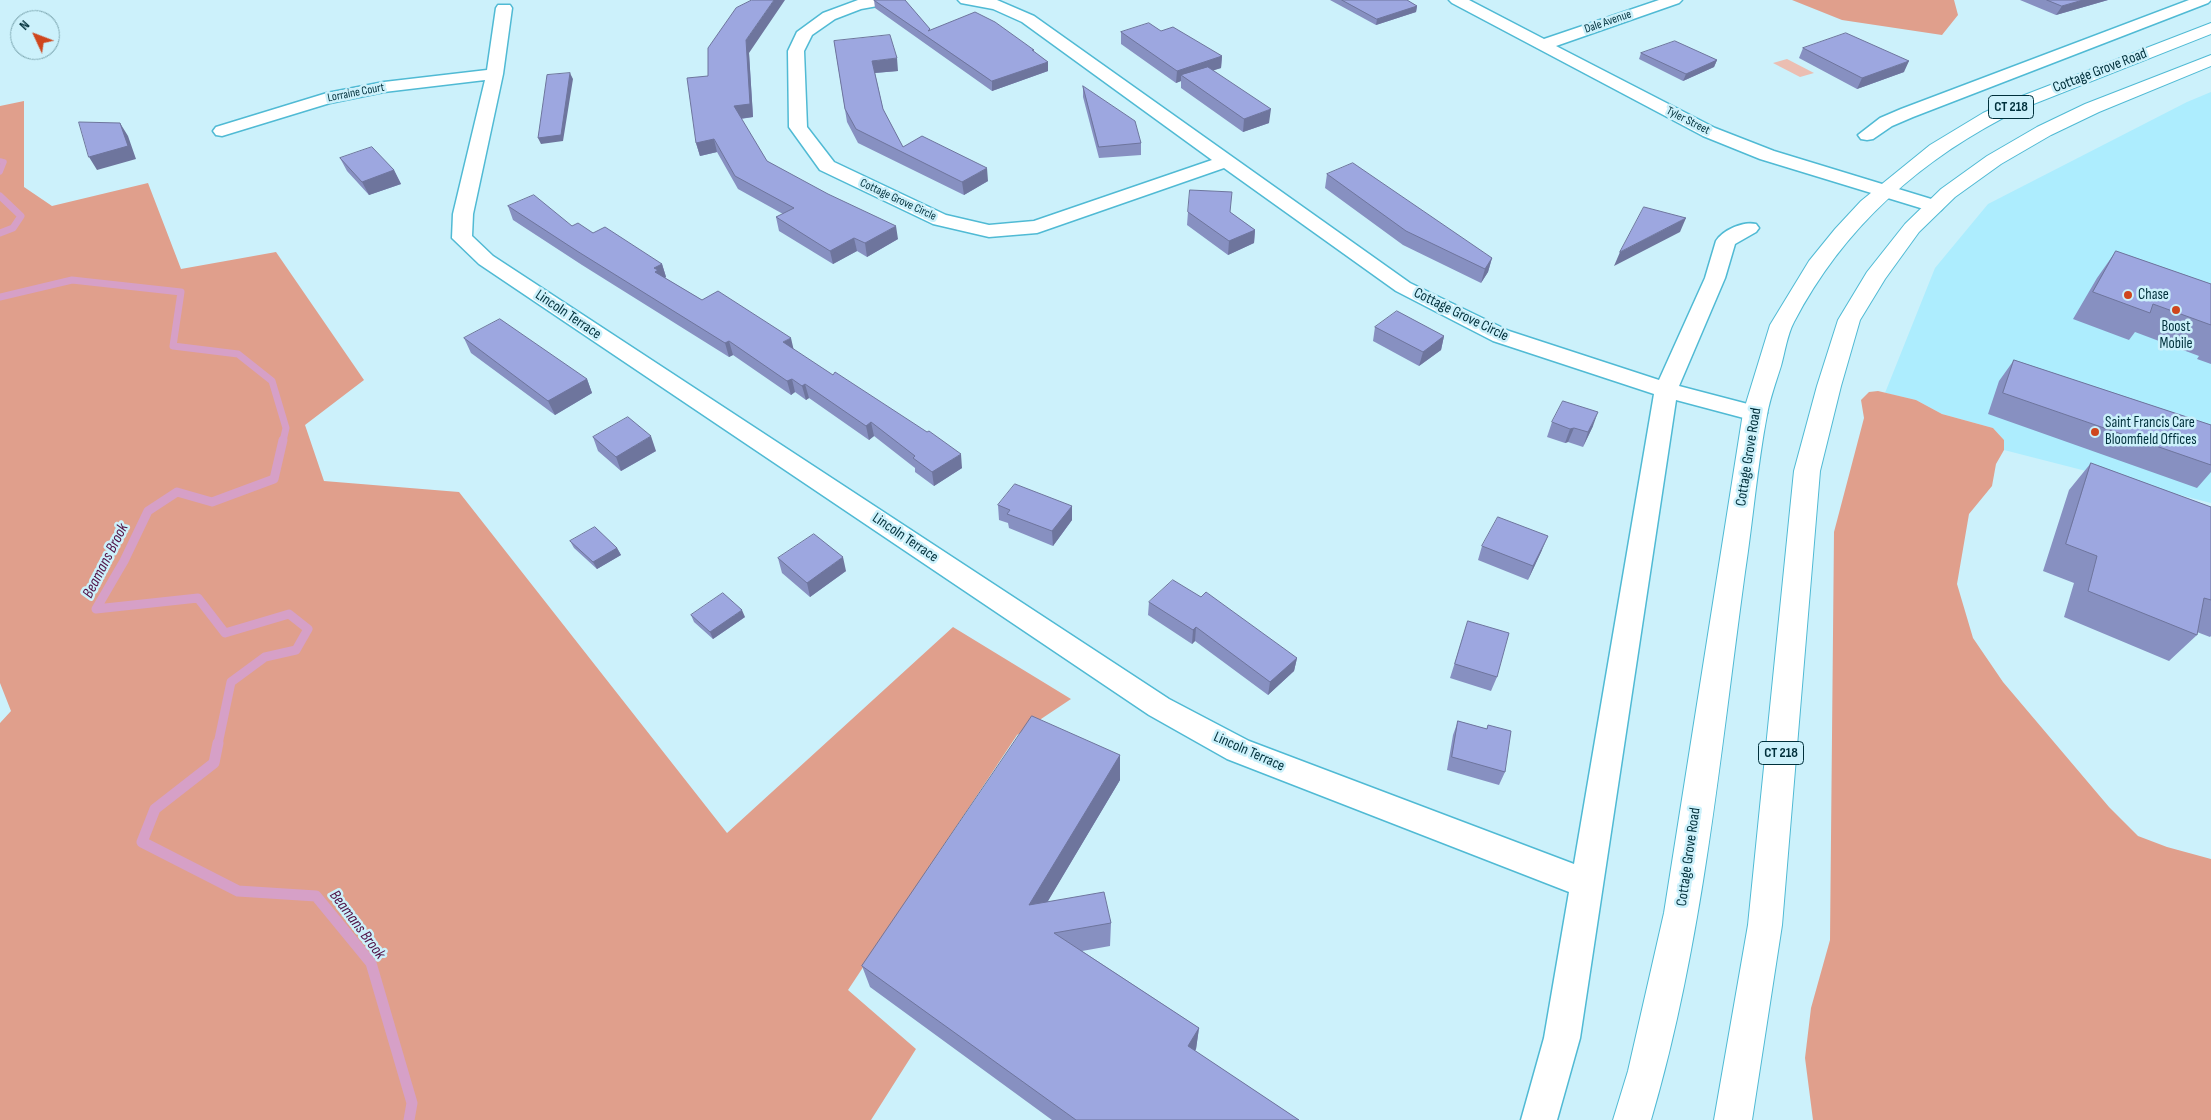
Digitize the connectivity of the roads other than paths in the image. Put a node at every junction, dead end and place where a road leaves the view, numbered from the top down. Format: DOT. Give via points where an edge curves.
graph roads {
  1 [pos="890,0"];
  2 [pos="966,0"];
  3 [pos="1457,0"];
  4 [pos="1674,0"];
  5 [pos="2203,0"];
  6 [pos="504,8"];
  7 [pos="2211,28"];
  8 [pos="1542,45"];
  9 [pos="2153,51"];
  10 [pos="2211,60"];
  11 [pos="2192,68"];
  12 [pos="495,74"];
  13 [pos="222,131"];
  14 [pos="1867,135"];
  15 [pos="1226,161"];
  16 [pos="1884,192"];
  17 [pos="1934,206"];
  18 [pos="1750,228"];
  19 [pos="1666,390"];
  20 [pos="1755,413"];
  21 [pos="1588,884"];
  22 [pos="1539,1120"];
  23 [pos="1632,1120"];
  24 [pos="1733,1120"];
  1 -- 15 [label="street, Cottage Grove Circle" via="858,5 829,16 804,32 796,51 798,127 827,166 940,220 989,231 1036,227"];
  2 -- 15 [label="street, Cottage Grove Circle" via="997,5 1028,19"];
  3 -- 8 [label="street, Tyler Street"];
  4 -- 8 [label="street, Dale Avenue"];
  5 -- 14 [label="street, Cottage Grove Road" via="1907,113"];
  6 -- 12 [label="street, Lincoln Terrace"];
  7 -- 9 [label="main road, Cottage Grove Road / CT 218"];
  8 -- 16 [label="street, Tyler Street" via="1709,132 1767,155"];
  9 -- 11 [label="main road"];
  9 -- 16 [label="main road, Cottage Grove Road / CT 218" via="1990,117 1937,149"];
  10 -- 11 [label="main road, Cottage Grove Road / CT 218"];
  11 -- 17 [label="main road, Cottage Grove Road / CT 218" via="2044,131 1994,160"];
  12 -- 13 [label="street, Lorraine Court" via="384,86 336,96"];
  12 -- 21 [label="street, Lincoln Terrace" via="463,214 462,238 486,260 1159,707 1238,750"];
  15 -- 19 [label="street, Cottage Grove Circle" via="1403,287 1501,336"];
  16 -- 17 [label="street, Tyler Street"];
  16 -- 20 [label="main road, Cottage Grove Road / CT 218" via="1842,233 1781,325"];
  17 -- 24 [label="main road, Cottage Grove Road / CT 218" via="1912,228 1849,320 1807,470 1765,925"];
  18 -- 19 [label="street" via="1726,241 1715,278"];
  19 -- 20 [label="street, Cottage Grove Circle"];
  19 -- 21 [label="street"];
  20 -- 23 [label="main road, Cottage Grove Road / CT 218" via="1681,913 1647,1071"];
  21 -- 22 [label="street" via="1562,1038"];
}
